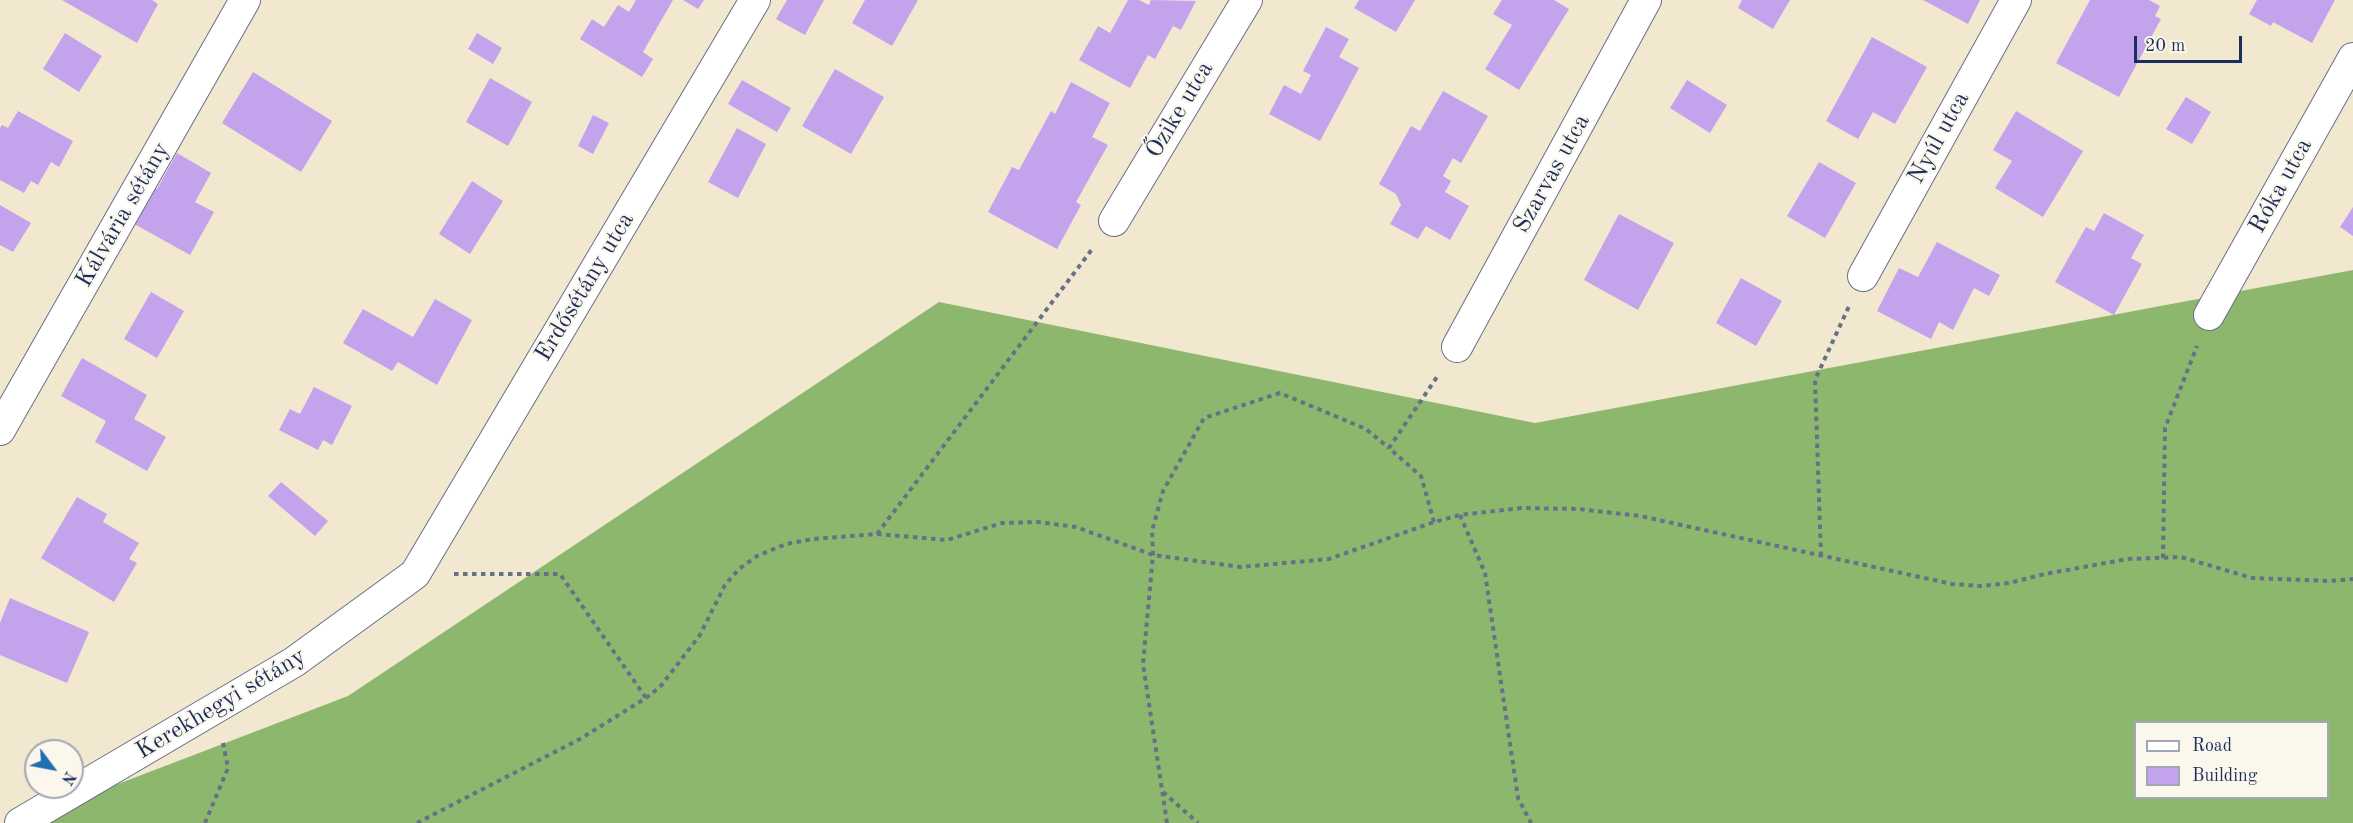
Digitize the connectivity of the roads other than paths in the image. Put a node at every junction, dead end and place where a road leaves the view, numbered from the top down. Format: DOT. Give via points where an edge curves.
graph roads {
  1 [pos="245,0"];
  2 [pos="755,0"];
  3 [pos="1247,0"];
  4 [pos="1646,0"];
  5 [pos="2016,0"];
  6 [pos="2353,58"];
  7 [pos="1114,221"];
  8 [pos="1863,276"];
  9 [pos="2209,315"];
  10 [pos="1457,347"];
  11 [pos="0,430"];
  12 [pos="415,574"];
  13 [pos="20,823"];
  1 -- 11 [label="street, Kálvária sétány"];
  2 -- 12 [label="street, Erdősétány utca"];
  3 -- 7 [label="street, Őzike utca"];
  4 -- 10 [label="street, Szarvas utca"];
  5 -- 8 [label="street, Nyúl utca"];
  6 -- 9 [label="street, Róka utca"];
  12 -- 13 [label="street, Kerekhegyi sétány" via="294,662"];
}
